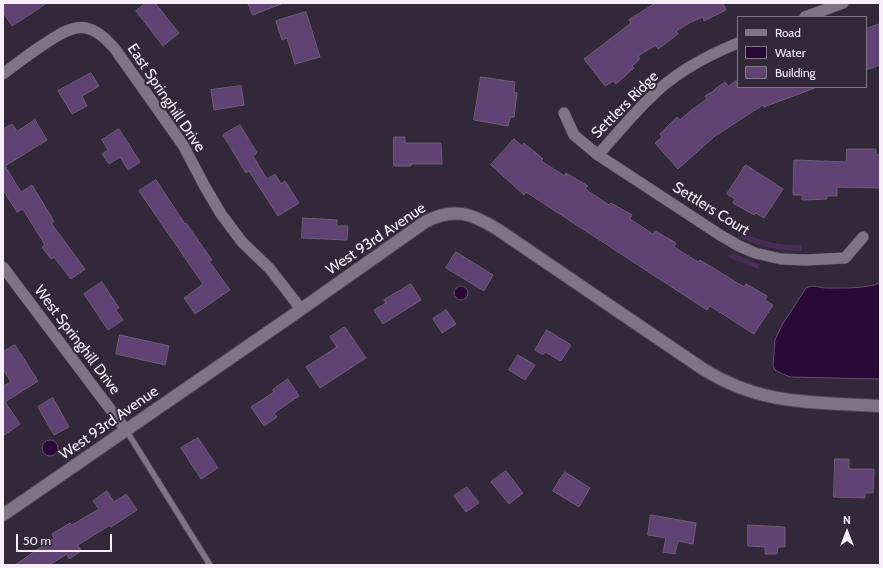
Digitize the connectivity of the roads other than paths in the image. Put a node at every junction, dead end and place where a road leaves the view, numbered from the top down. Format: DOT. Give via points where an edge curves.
graph roads {
  1 [pos="843,3"];
  2 [pos="808,16"];
  3 [pos="737,43"];
  4 [pos="3,74"];
  5 [pos="564,113"];
  6 [pos="598,155"];
  7 [pos="863,237"];
  8 [pos="3,267"];
  9 [pos="301,309"];
  10 [pos="880,406"];
  11 [pos="126,430"];
  12 [pos="3,515"];
  13 [pos="210,565"];
  1 -- 2 [label="street"];
  3 -- 6 [label="street, Settlers Ridge" via="718,51 678,74 650,98"];
  4 -- 9 [label="street, East Springhill Drive" via="72,28 83,27 102,35 183,145 221,214"];
  5 -- 6 [label="street, Settlers Court" via="574,135"];
  6 -- 7 [label="street, Settlers Court" via="720,235 755,253 781,259 846,258"];
  8 -- 11 [label="street, West Springhill Drive"];
  9 -- 10 [label="street, West 93rd Avenue" via="425,222 436,216 463,214 478,218 497,228 703,369 728,383 782,400"];
  9 -- 11 [label="street, West 93rd Avenue"];
  11 -- 12 [label="street, West 93rd Avenue"];
  11 -- 13 [label="lane"];
}
